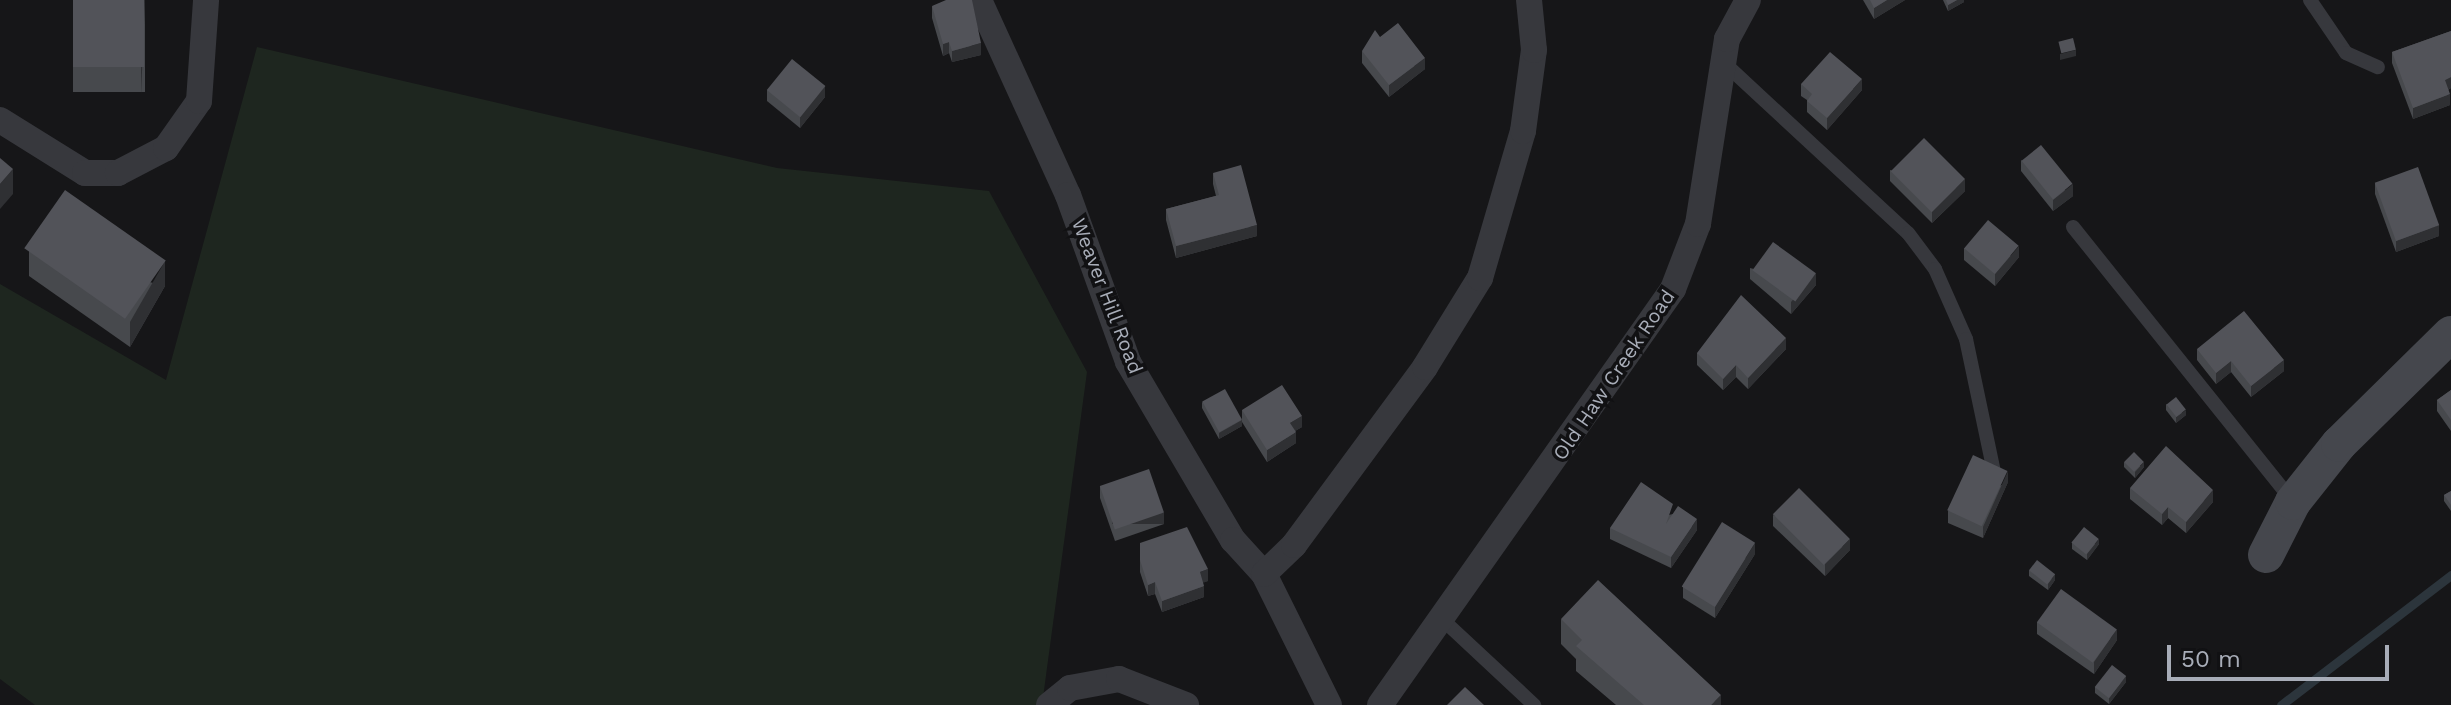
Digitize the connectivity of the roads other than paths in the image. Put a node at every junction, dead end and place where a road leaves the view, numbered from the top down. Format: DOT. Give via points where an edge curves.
graph roads {
  1 [pos="206,0"];
  2 [pos="979,0"];
  3 [pos="1529,0"];
  4 [pos="1748,0"];
  5 [pos="2310,0"];
  6 [pos="1722,60"];
  7 [pos="2378,67"];
  8 [pos="0,120"];
  9 [pos="2073,227"];
  10 [pos="2451,334"];
  11 [pos="1994,472"];
  12 [pos="2293,502"];
  13 [pos="2266,555"];
  14 [pos="1264,574"];
  15 [pos="1443,620"];
  16 [pos="1049,705"];
  17 [pos="1186,705"];
  18 [pos="1329,705"];
  19 [pos="1380,705"];
  20 [pos="1534,705"];
  1 -- 8 [label="street" via="199,101 166,148 118,173 85,173"];
  2 -- 14 [label="street, Weaver Hill Road" via="1068,195 1128,362 1233,540"];
  3 -- 14 [label="street" via="1534,50 1523,131 1480,278 1425,367 1294,545"];
  4 -- 6 [label="street, Old Haw Creek Road"];
  5 -- 7 [label="lane" via="2346,53"];
  6 -- 11 [label="lane" via="1908,233 1935,269 1966,339"];
  6 -- 15 [label="street, Old Haw Creek Road" via="1698,224 1679,277"];
  9 -- 12 [label="lane"];
  10 -- 12 [label="street" via="2402,374"];
  12 -- 13 [label="street"];
  14 -- 18 [label="street, Weaver Hill Road"];
  15 -- 19 [label="street, Old Haw Creek Road"];
  15 -- 20 [label="lane"];
  16 -- 17 [label="street" via="1070,688 1119,679"];
}
